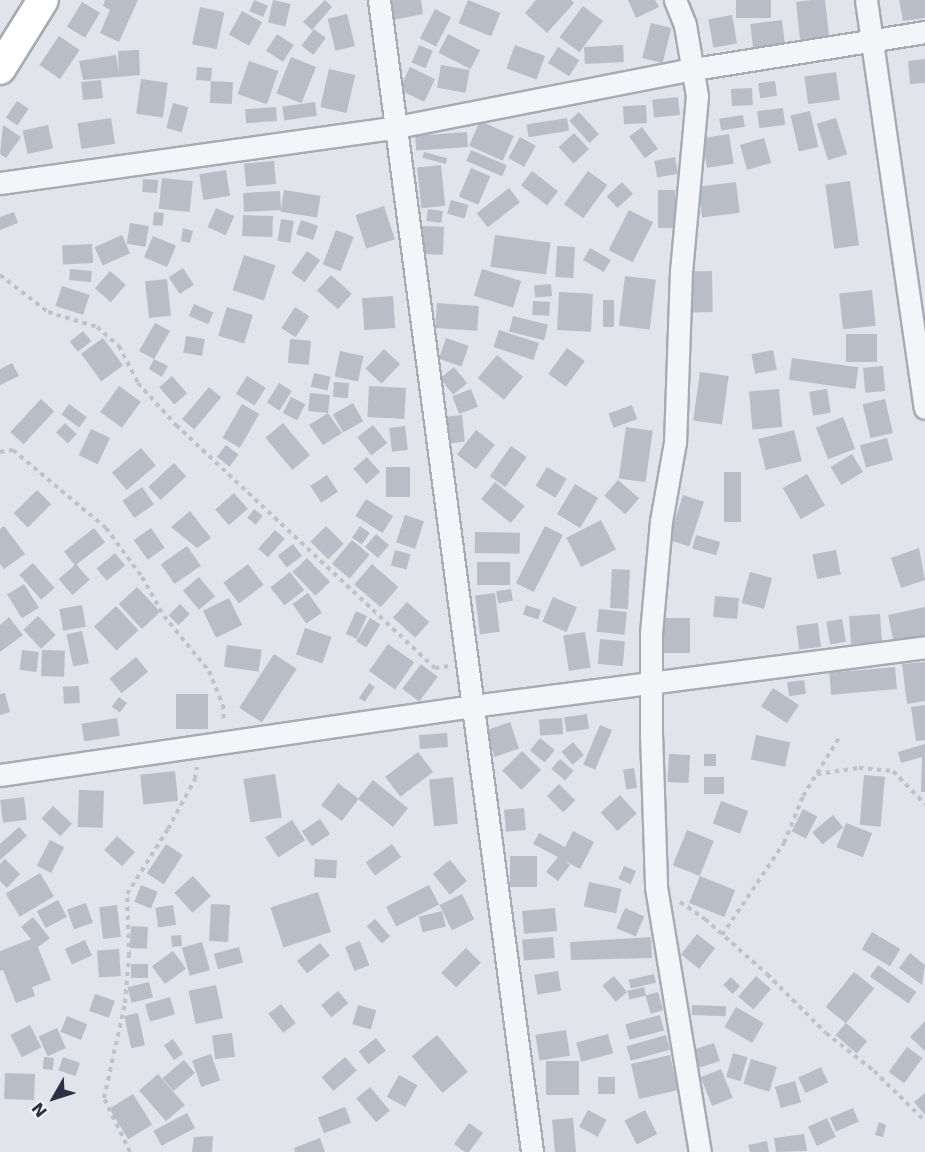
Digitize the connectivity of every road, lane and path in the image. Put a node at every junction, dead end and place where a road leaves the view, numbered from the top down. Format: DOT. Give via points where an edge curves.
graph roads {
  1 [pos="43,0"];
  2 [pos="379,0"];
  3 [pos="675,0"];
  4 [pos="866,0"];
  5 [pos="925,32"];
  6 [pos="872,41"];
  7 [pos="0,69"];
  8 [pos="694,69"];
  9 [pos="397,127"];
  10 [pos="0,183"];
  11 [pos="0,275"];
  12 [pos="925,408"];
  13 [pos="0,452"];
  14 [pos="925,647"];
  15 [pos="466,664"];
  16 [pos="650,682"];
  17 [pos="472,706"];
  18 [pos="839,738"];
  19 [pos="225,741"];
  20 [pos="200,744"];
  21 [pos="816,774"];
  22 [pos="0,775"];
  23 [pos="925,804"];
  24 [pos="656,887"];
  25 [pos="722,934"];
  26 [pos="925,1121"];
  27 [pos="130,1152"];
  28 [pos="532,1152"];
  29 [pos="700,1152"];
  1 -- 7 [label="street"];
  2 -- 9 [label="street"];
  3 -- 8 [label="street"];
  4 -- 6 [label="street"];
  5 -- 6 [label="street"];
  6 -- 8 [label="street"];
  6 -- 12 [label="street"];
  8 -- 9 [label="street"];
  8 -- 16 [label="street" via="697,96 681,271 675,442 661,521"];
  9 -- 10 [label="street"];
  9 -- 15 [label="street"];
  11 -- 15 [label="path" via="48,312 97,327 119,346 138,382 176,425 435,668"];
  13 -- 19 [label="path" via="13,450 106,528 142,577 164,616 209,671 223,705"];
  14 -- 16 [label="street"];
  15 -- 17 [label="street"];
  16 -- 17 [label="street"];
  16 -- 24 [label="street"];
  17 -- 19 [label="street"];
  17 -- 28 [label="street"];
  18 -- 21 [label="path"];
  19 -- 20 [label="street"];
  20 -- 22 [label="street"];
  20 -- 27 [label="path" via="195,779 127,894 129,956 125,1003 104,1098"];
  21 -- 23 [label="path" via="859,768 893,771"];
  21 -- 25 [label="path" via="784,843"];
  24 -- 25 [label="path"];
  24 -- 29 [label="street"];
  25 -- 26 [label="path"];
}
